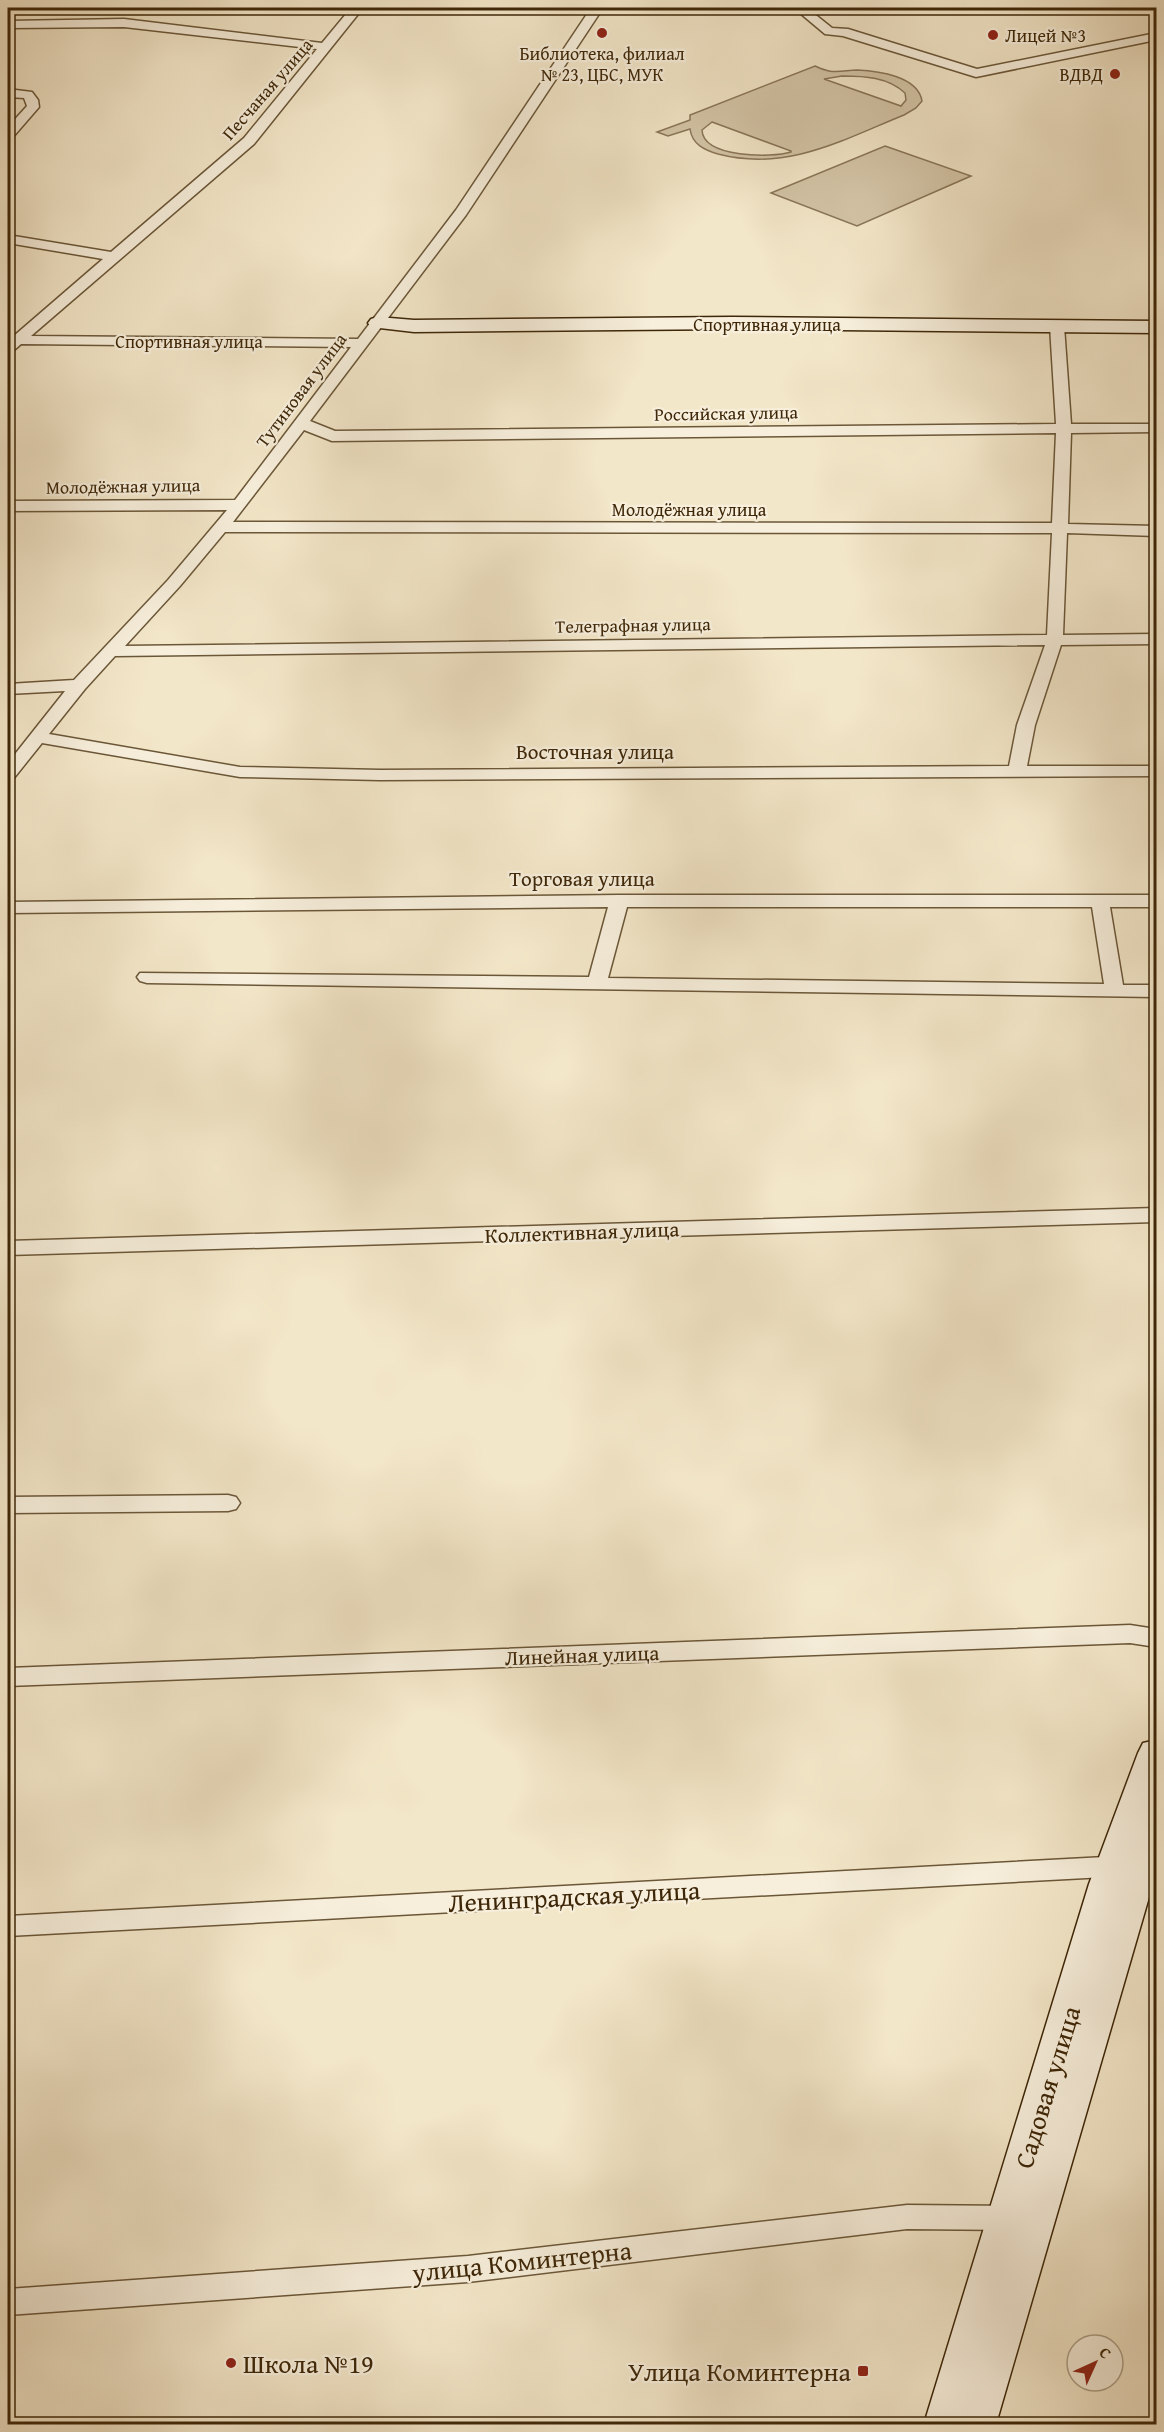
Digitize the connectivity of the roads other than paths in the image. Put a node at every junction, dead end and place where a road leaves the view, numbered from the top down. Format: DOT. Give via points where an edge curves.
graph roads {
  1 [pos="357,8"];
  2 [pos="597,8"];
  3 [pos="800,8"];
  4 [pos="8,24"];
  5 [pos="1156,37"];
  6 [pos="327,47"];
  7 [pos="9,93"];
  8 [pos="8,134"];
  9 [pos="8,239"];
  10 [pos="114,257"];
  11 [pos="378,323"];
  12 [pos="1057,326"];
  13 [pos="1156,327"];
  14 [pos="361,343"];
  15 [pos="12,344"];
  16 [pos="299,425"];
  17 [pos="1156,428"];
  18 [pos="1064,429"];
  19 [pos="239,505"];
  20 [pos="8,506"];
  21 [pos="221,527"];
  22 [pos="1060,528"];
  23 [pos="1156,531"];
  24 [pos="1055,639"];
  25 [pos="1156,639"];
  26 [pos="109,651"];
  27 [pos="79,685"];
  28 [pos="8,689"];
  29 [pos="36,737"];
  30 [pos="1156,771"];
  31 [pos="1017,772"];
  32 [pos="8,774"];
  33 [pos="1101,901"];
  34 [pos="1156,901"];
  35 [pos="619,902"];
  36 [pos="8,908"];
  37 [pos="147,977"];
  38 [pos="597,983"];
  39 [pos="1114,990"];
  40 [pos="1156,991"];
  41 [pos="1156,1215"];
  42 [pos="8,1248"];
  43 [pos="228,1503"];
  44 [pos="8,1505"];
  45 [pos="1156,1638"];
  46 [pos="8,1677"];
  47 [pos="1156,1753"];
  48 [pos="1156,1821"];
  49 [pos="1127,1866"];
  50 [pos="8,1926"];
  51 [pos="1022,2217"];
  52 [pos="8,2302"];
  53 [pos="945,2424"];
  54 [pos="975,2424"];
  1 -- 6 [label="street, Песчаная улица"];
  2 -- 11 [label="street, Тутиновая улица" via="461,213"];
  3 -- 5 [label="street" via="829,31 844,32 976,73"];
  4 -- 6 [label="street" via="124,23"];
  6 -- 10 [label="street, Песчаная улица" via="249,141"];
  7 -- 8 [label="street" via="28,95 33,107"];
  9 -- 10 [label="street"];
  10 -- 15 [label="street, Песчаная улица"];
  11 -- 12 [label="street, Спортивная улица"];
  11 -- 14 [label="street, Тутиновая улица"];
  12 -- 13 [label="street, Спортивная улица"];
  12 -- 18 [label="street"];
  14 -- 15 [label="street, Спортивная улица"];
  14 -- 16 [label="street, Тутиновая улица"];
  16 -- 18 [label="street, Российская улица" via="312,426 332,436"];
  16 -- 19 [label="street, Тутиновая улица"];
  17 -- 18 [label="street, Российская улица"];
  18 -- 22 [label="street"];
  19 -- 20 [label="street, Молодёжная улица"];
  19 -- 21 [label="street, Тутиновая улица"];
  21 -- 22 [label="street, Молодёжная улица"];
  21 -- 26 [label="street, Тутиновая улица"];
  22 -- 23 [label="street, Молодёжная улица"];
  22 -- 24 [label="street"];
  24 -- 25 [label="street, Телеграфная улица"];
  24 -- 26 [label="street, Телеграфная улица"];
  24 -- 31 [label="street" via="1026,725"];
  26 -- 27 [label="street, Тутиновая улица"];
  27 -- 28 [label="street"];
  27 -- 29 [label="street, Тутиновая улица"];
  29 -- 31 [label="street, Восточная улица" via="240,772"];
  29 -- 32 [label="street, Тутиновая улица"];
  30 -- 31 [label="street, Восточная улица"];
  33 -- 34 [label="street, Торговая улица"];
  33 -- 35 [label="street, Торговая улица"];
  33 -- 39 [label="street"];
  35 -- 36 [label="street, Торговая улица"];
  35 -- 38 [label="street"];
  37 -- 38 [label="street"];
  38 -- 39 [label="street"];
  39 -- 40 [label="street"];
  41 -- 42 [label="street, Коллективная улица"];
  43 -- 44 [label="street"];
  45 -- 46 [label="street, Линейная улица" via="1130,1634"];
  47 -- 49 [label="street, Садовая улица"];
  48 -- 49 [label="street, Садовая улица"];
  49 -- 50 [label="street, Ленинградская улица"];
  49 -- 51 [label="street, Садовая улица"];
  51 -- 52 [label="street, улица Коминтерна" via="907,2217 468,2269"];
  51 -- 53 [label="street, Садовая улица"];
  51 -- 54 [label="street, Садовая улица"];
}
